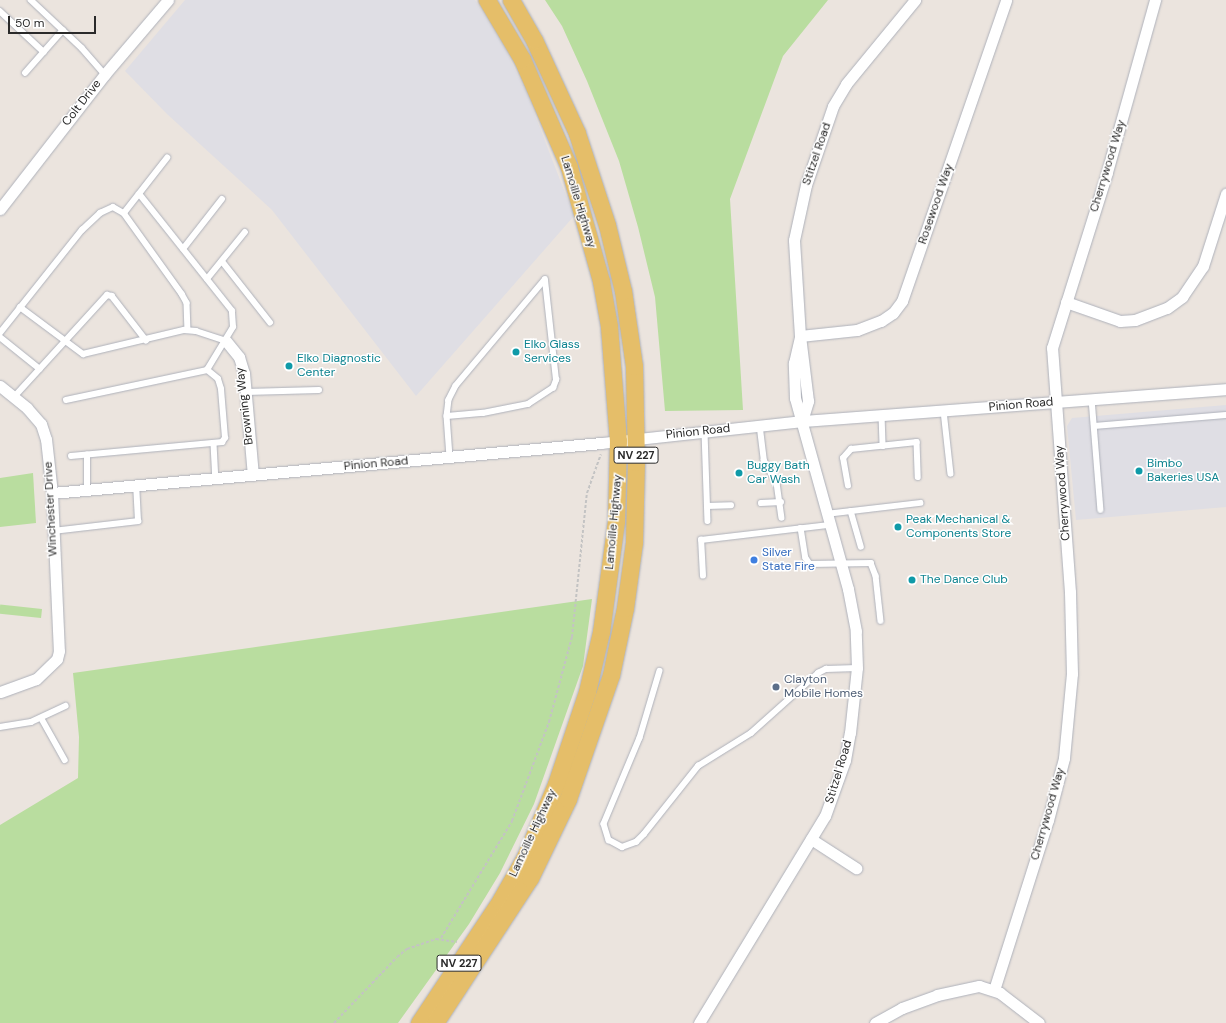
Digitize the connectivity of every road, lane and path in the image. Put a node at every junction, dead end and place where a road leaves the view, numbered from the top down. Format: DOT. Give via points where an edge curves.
graph roads {
  1 [pos="31,0"];
  2 [pos="168,0"];
  3 [pos="487,0"];
  4 [pos="511,0"];
  5 [pos="915,0"];
  6 [pos="1006,0"];
  7 [pos="1155,0"];
  8 [pos="0,11"];
  9 [pos="63,30"];
  10 [pos="44,52"];
  11 [pos="25,73"];
  12 [pos="105,74"];
  13 [pos="167,158"];
  14 [pos="139,194"];
  15 [pos="1226,194"];
  16 [pos="222,200"];
  17 [pos="0,209"];
  18 [pos="124,213"];
  19 [pos="245,232"];
  20 [pos="183,249"];
  21 [pos="222,261"];
  22 [pos="207,279"];
  23 [pos="1066,302"];
  24 [pos="20,306"];
  25 [pos="270,322"];
  26 [pos="188,330"];
  27 [pos="0,332"];
  28 [pos="800,336"];
  29 [pos="0,337"];
  30 [pos="146,340"];
  31 [pos="226,341"];
  32 [pos="65,343"];
  33 [pos="40,369"];
  34 [pos="207,370"];
  35 [pos="0,386"];
  36 [pos="1226,389"];
  37 [pos="319,390"];
  38 [pos="246,392"];
  39 [pos="14,397"];
  40 [pos="1092,399"];
  41 [pos="66,400"];
  42 [pos="1057,402"];
  43 [pos="944,411"];
  44 [pos="882,415"];
  45 [pos="1226,415"];
  46 [pos="446,416"];
  47 [pos="802,421"];
  48 [pos="760,425"];
  49 [pos="1094,426"];
  50 [pos="705,432"];
  51 [pos="636,440"];
  52 [pos="618,441"];
  53 [pos="214,444"];
  54 [pos="884,446"];
  55 [pos="87,455"];
  56 [pos="71,456"];
  57 [pos="450,457"];
  58 [pos="600,457"];
  59 [pos="951,474"];
  60 [pos="253,475"];
  61 [pos="918,477"];
  62 [pos="216,478"];
  63 [pos="136,486"];
  64 [pos="848,486"];
  65 [pos="87,490"];
  66 [pos="52,493"];
  67 [pos="781,502"];
  68 [pos="761,503"];
  69 [pos="920,504"];
  70 [pos="731,505"];
  71 [pos="707,506"];
  72 [pos="1101,510"];
  73 [pos="851,511"];
  74 [pos="826,514"];
  75 [pos="782,518"];
  76 [pos="708,521"];
  77 [pos="829,525"];
  78 [pos="801,528"];
  79 [pos="53,531"];
  80 [pos="861,547"];
  81 [pos="840,563"];
  82 [pos="703,576"];
  83 [pos="881,621"];
  84 [pos="857,668"];
  85 [pos="660,671"];
  86 [pos="0,692"];
  87 [pos="66,706"];
  88 [pos="42,719"];
  89 [pos="0,727"];
  90 [pos="65,760"];
  91 [pos="811,839"];
  92 [pos="856,868"];
  93 [pos="441,938"];
  94 [pos="471,947"];
  95 [pos="994,990"];
  96 [pos="334,1023"];
  97 [pos="419,1023"];
  98 [pos="435,1023"];
  99 [pos="699,1023"];
  100 [pos="875,1023"];
  101 [pos="1039,1023"];
  1 -- 9 [label="lane"];
  2 -- 12 [label="street, Colt Drive"];
  3 -- 52 [label="main road, Lamoille Highway / NV 227" via="522,59 544,106 569,167 583,212 609,326"];
  4 -- 51 [label="main road, Lamoille Highway / NV 227" via="564,100 592,172 623,291 634,366"];
  5 -- 28 [label="street, Stitzel Road" via="846,84 833,106 798,217 794,240"];
  6 -- 28 [label="street, Rosewood Way" via="902,301 893,313 881,321 857,330"];
  7 -- 23 [label="street, Cherrywood Way" via="1107,172"];
  8 -- 10 [label="lane"];
  9 -- 10 [label="lane"];
  9 -- 12 [label="lane"];
  10 -- 11 [label="lane"];
  12 -- 17 [label="street, Colt Drive"];
  13 -- 14 [label="lane"];
  14 -- 18 [label="lane"];
  14 -- 20 [label="lane"];
  15 -- 23 [label="street" via="1203,266 1194,283 1167,308 1135,320 1120,321"];
  16 -- 20 [label="lane"];
  18 -- 24 [label="lane" via="113,207 92,219"];
  18 -- 26 [label="lane" via="187,303"];
  19 -- 21 [label="lane"];
  20 -- 22 [label="lane"];
  21 -- 22 [label="lane"];
  21 -- 25 [label="lane"];
  22 -- 31 [label="lane" via="232,311 233,326"];
  23 -- 42 [label="street, Cherrywood Way" via="1052,348"];
  24 -- 27 [label="lane"];
  24 -- 32 [label="lane"];
  26 -- 30 [label="lane"];
  26 -- 31 [label="lane"];
  28 -- 47 [label="street, Stitzel Road" via="794,363 795,398"];
  29 -- 33 [label="lane"];
  30 -- 32 [label="lane" via="86,354"];
  30 -- 32 [label="lane" via="112,296 107,295"];
  31 -- 34 [label="lane"];
  31 -- 38 [label="street, Browning Way" via="239,357"];
  32 -- 33 [label="lane"];
  33 -- 39 [label="lane"];
  34 -- 41 [label="lane"];
  34 -- 53 [label="lane" via="218,379 221,389 225,438"];
  35 -- 39 [label="street, Winchester Drive"];
  36 -- 40 [label="street, Pinion Road"];
  37 -- 38 [label="lane"];
  38 -- 60 [label="street, Browning Way"];
  39 -- 66 [label="street, Winchester Drive" via="41,424 46,439"];
  40 -- 42 [label="street, Pinion Road"];
  40 -- 49 [label="lane"];
  42 -- 43 [label="street, Pinion Road"];
  42 -- 95 [label="street, Cherrywood Way" via="1072,659 1064,758"];
  43 -- 44 [label="street, Pinion Road"];
  43 -- 59 [label="lane"];
  44 -- 47 [label="street, Pinion Road"];
  44 -- 54 [label="lane"];
  45 -- 49 [label="lane"];
  46 -- 46 [label="lane" via="448,400 456,386 545,280 556,380 553,388 528,404 483,413"];
  46 -- 57 [label="lane"];
  47 -- 48 [label="street, Pinion Road"];
  47 -- 74 [label="street, Stitzel Road"];
  48 -- 50 [label="street, Pinion Road"];
  48 -- 67 [label="lane" via="764,460 777,483"];
  49 -- 72 [label="lane"];
  50 -- 51 [label="street, Pinion Road"];
  50 -- 71 [label="lane"];
  51 -- 52 [label="street, Pinion Road"];
  51 -- 98 [label="main road, Lamoille Highway / NV 227" via="636,505 625,608 611,675 583,761 550,839 530,878"];
  52 -- 57 [label="street, Pinion Road"];
  52 -- 94 [label="main road, Lamoille Highway / NV 227" via="613,548 601,632 587,692 544,816 500,901"];
  53 -- 55 [label="lane"];
  53 -- 62 [label="lane"];
  54 -- 61 [label="lane" via="917,442"];
  54 -- 64 [label="lane" via="846,452 842,458"];
  55 -- 56 [label="lane"];
  55 -- 65 [label="lane"];
  57 -- 60 [label="street, Pinion Road"];
  58 -- 93 [label="path" via="587,494 576,613 561,684 514,817"];
  60 -- 62 [label="street, Pinion Road"];
  62 -- 63 [label="street, Pinion Road"];
  63 -- 65 [label="street, Pinion Road"];
  63 -- 79 [label="lane" via="138,521"];
  65 -- 66 [label="street, Pinion Road"];
  66 -- 79 [label="street, Winchester Drive"];
  67 -- 68 [label="lane"];
  67 -- 75 [label="lane"];
  69 -- 73 [label="lane"];
  70 -- 71 [label="lane"];
  71 -- 76 [label="lane"];
  73 -- 74 [label="lane"];
  73 -- 80 [label="lane"];
  74 -- 77 [label="street, Stitzel Road"];
  77 -- 78 [label="lane"];
  77 -- 81 [label="street, Stitzel Road"];
  78 -- 81 [label="lane" via="807,562 813,565"];
  78 -- 82 [label="lane" via="701,540"];
  79 -- 86 [label="street, Winchester Drive" via="59,651 57,659 36,679"];
  81 -- 83 [label="lane" via="868,562 874,567"];
  81 -- 84 [label="street, Stitzel Road" via="856,631"];
  84 -- 85 [label="lane" via="826,669 818,673 751,733 698,766 644,834 636,842 622,847 609,840 604,824 640,738"];
  84 -- 91 [label="street, Stitzel Road" via="845,760 825,816"];
  87 -- 88 [label="lane"];
  88 -- 89 [label="lane"];
  88 -- 90 [label="lane"];
  91 -- 92 [label="street"];
  91 -- 99 [label="street, Stitzel Road"];
  93 -- 94 [label="path"];
  93 -- 96 [label="path" via="420,943 397,957"];
  94 -- 97 [label="main road, Lamoille Highway / NV 227"];
  95 -- 100 [label="street" via="973,986 937,995 902,1008"];
  95 -- 101 [label="street"];
}
